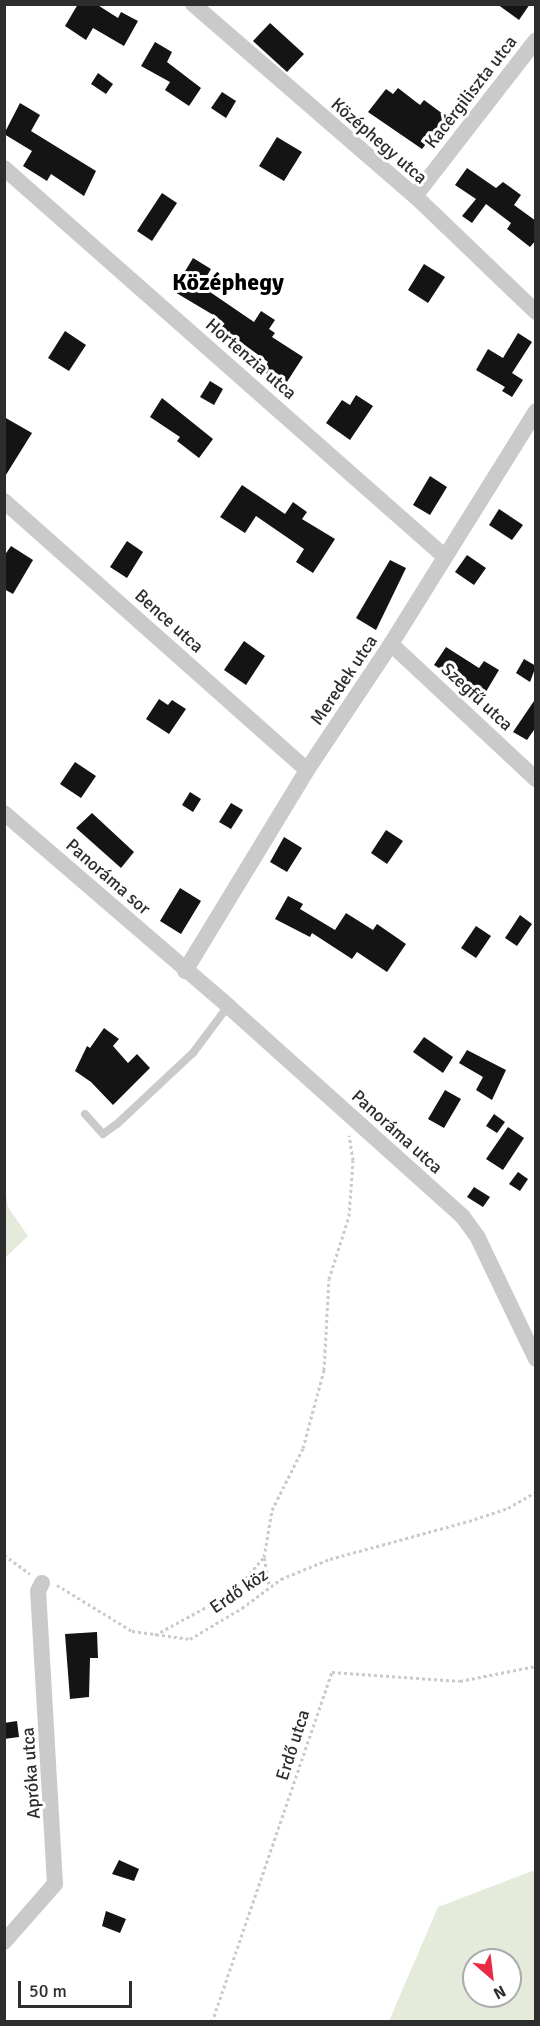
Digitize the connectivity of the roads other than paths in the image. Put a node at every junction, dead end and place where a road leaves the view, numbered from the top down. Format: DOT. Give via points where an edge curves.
graph roads {
  1 [pos="193,4"];
  2 [pos="536,40"];
  3 [pos="4,168"];
  4 [pos="415,196"];
  5 [pos="536,312"];
  6 [pos="536,411"];
  7 [pos="4,501"];
  8 [pos="444,556"];
  9 [pos="391,644"];
  10 [pos="307,770"];
  11 [pos="536,779"];
  12 [pos="4,813"];
  13 [pos="185,971"];
  14 [pos="228,1006"];
  15 [pos="85,1114"];
  16 [pos="536,1359"];
  17 [pos="42,1583"];
  18 [pos="4,1942"];
  1 -- 4 [label="street, Középhegy utca"];
  2 -- 4 [label="street, Kacérgiliszta utca"];
  3 -- 8 [label="street, Hortenzia utca"];
  4 -- 5 [label="street, Középhegy utca"];
  6 -- 8 [label="street, Meredek utca"];
  7 -- 10 [label="street, Bence utca"];
  8 -- 9 [label="street, Meredek utca"];
  9 -- 10 [label="street, Meredek utca"];
  9 -- 11 [label="street, Szegfű utca"];
  10 -- 13 [label="street, Meredek utca"];
  12 -- 13 [label="street, Panoráma sor"];
  13 -- 14 [label="street, Panoráma utca"];
  14 -- 15 [label="lane" via="193,1053 117,1124 103,1134"];
  14 -- 16 [label="street, Panoráma utca" via="463,1217 477,1236"];
  17 -- 18 [label="street, Apróka utca" via="38,1591 55,1884"];
}
